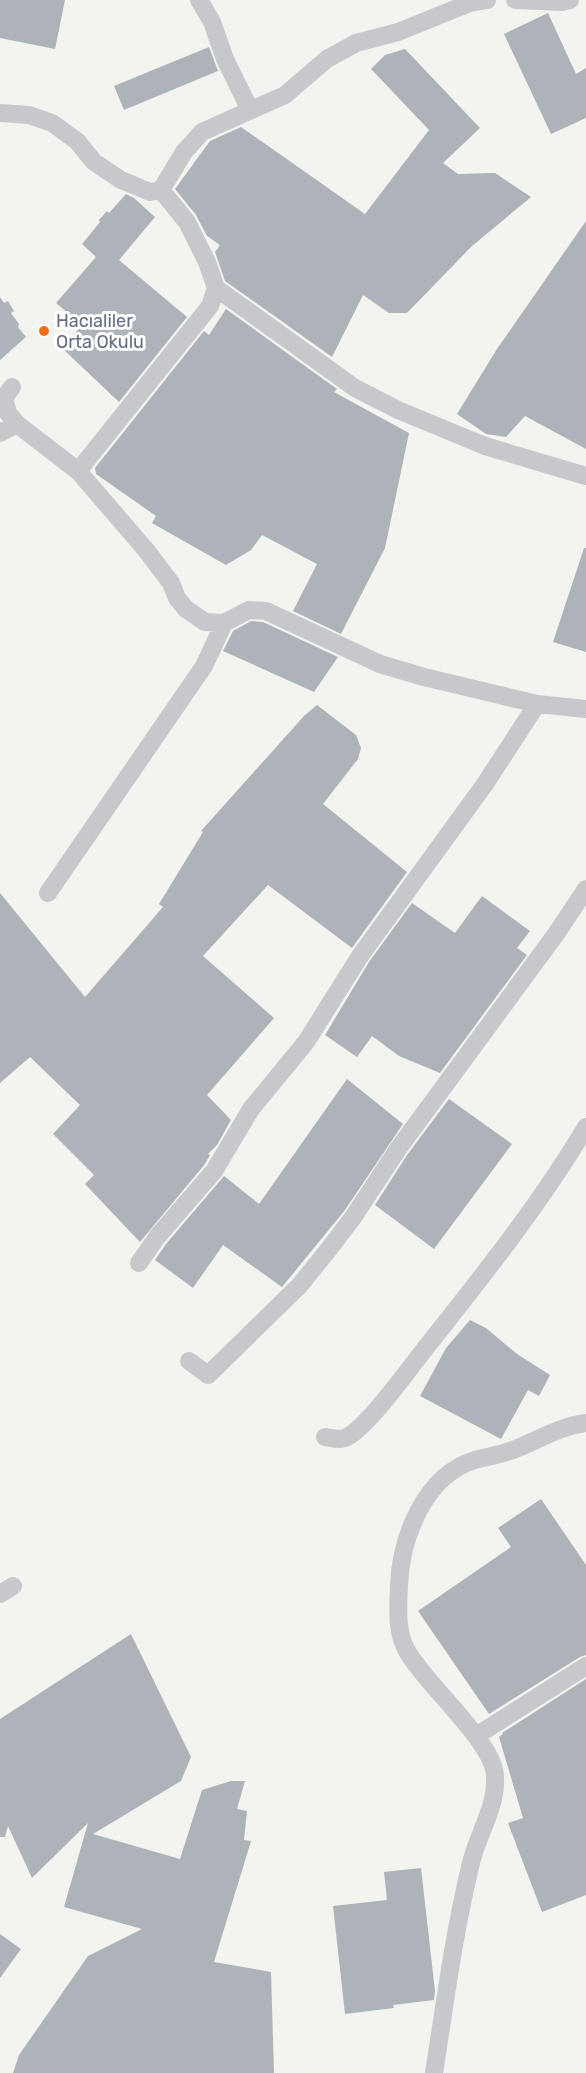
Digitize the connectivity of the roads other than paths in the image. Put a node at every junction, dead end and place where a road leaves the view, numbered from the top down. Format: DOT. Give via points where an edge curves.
graph roads {
  1 [pos="199,0"];
  2 [pos="487,0"];
  3 [pos="515,0"];
  4 [pos="570,0"];
  5 [pos="250,110"];
  6 [pos="0,113"];
  7 [pos="161,190"];
  8 [pos="216,288"];
  9 [pos="12,387"];
  10 [pos="17,424"];
  11 [pos="0,433"];
  12 [pos="78,471"];
  13 [pos="586,476"];
  14 [pos="224,623"];
  15 [pos="537,704"];
  16 [pos="586,710"];
  17 [pos="586,889"];
  18 [pos="48,893"];
  19 [pos="586,1127"];
  20 [pos="139,1263"];
  21 [pos="189,1361"];
  22 [pos="586,1423"];
  23 [pos="325,1437"];
  24 [pos="586,1666"];
  25 [pos="476,1736"];
  26 [pos="434,2073"];
  1 -- 5 [label="street"];
  2 -- 5 [label="street" via="356,43 327,59 285,95"];
  3 -- 4 [label="street"];
  5 -- 7 [label="street" via="202,132 184,152"];
  6 -- 7 [label="street" via="29,115 52,123 77,141 94,162 121,180 150,192"];
  7 -- 8 [label="street" via="187,222"];
  8 -- 12 [label="street" via="210,306"];
  8 -- 13 [label="street" via="355,388 390,406 485,446"];
  9 -- 10 [label="street" via="4,398 8,413"];
  10 -- 11 [label="street"];
  10 -- 12 [label="street"];
  12 -- 14 [label="street" via="146,550 186,609 205,622"];
  14 -- 15 [label="street" via="249,610 266,611 380,663"];
  14 -- 18 [label="street" via="204,666"];
  15 -- 16 [label="street"];
  15 -- 20 [label="street" via="485,784 360,956 306,1042 251,1109 214,1171"];
  17 -- 21 [label="street" via="354,1216 298,1286 208,1375"];
  19 -- 23 [label="street" via="531,1211 396,1387 348,1437"];
  22 -- 25 [label="street" via="566,1426 448,1474 430,1493 412,1524 400,1564 398,1617 406,1649"];
  24 -- 25 [label="street"];
  25 -- 26 [label="street" via="496,1774 494,1803 466,1883"];
}
